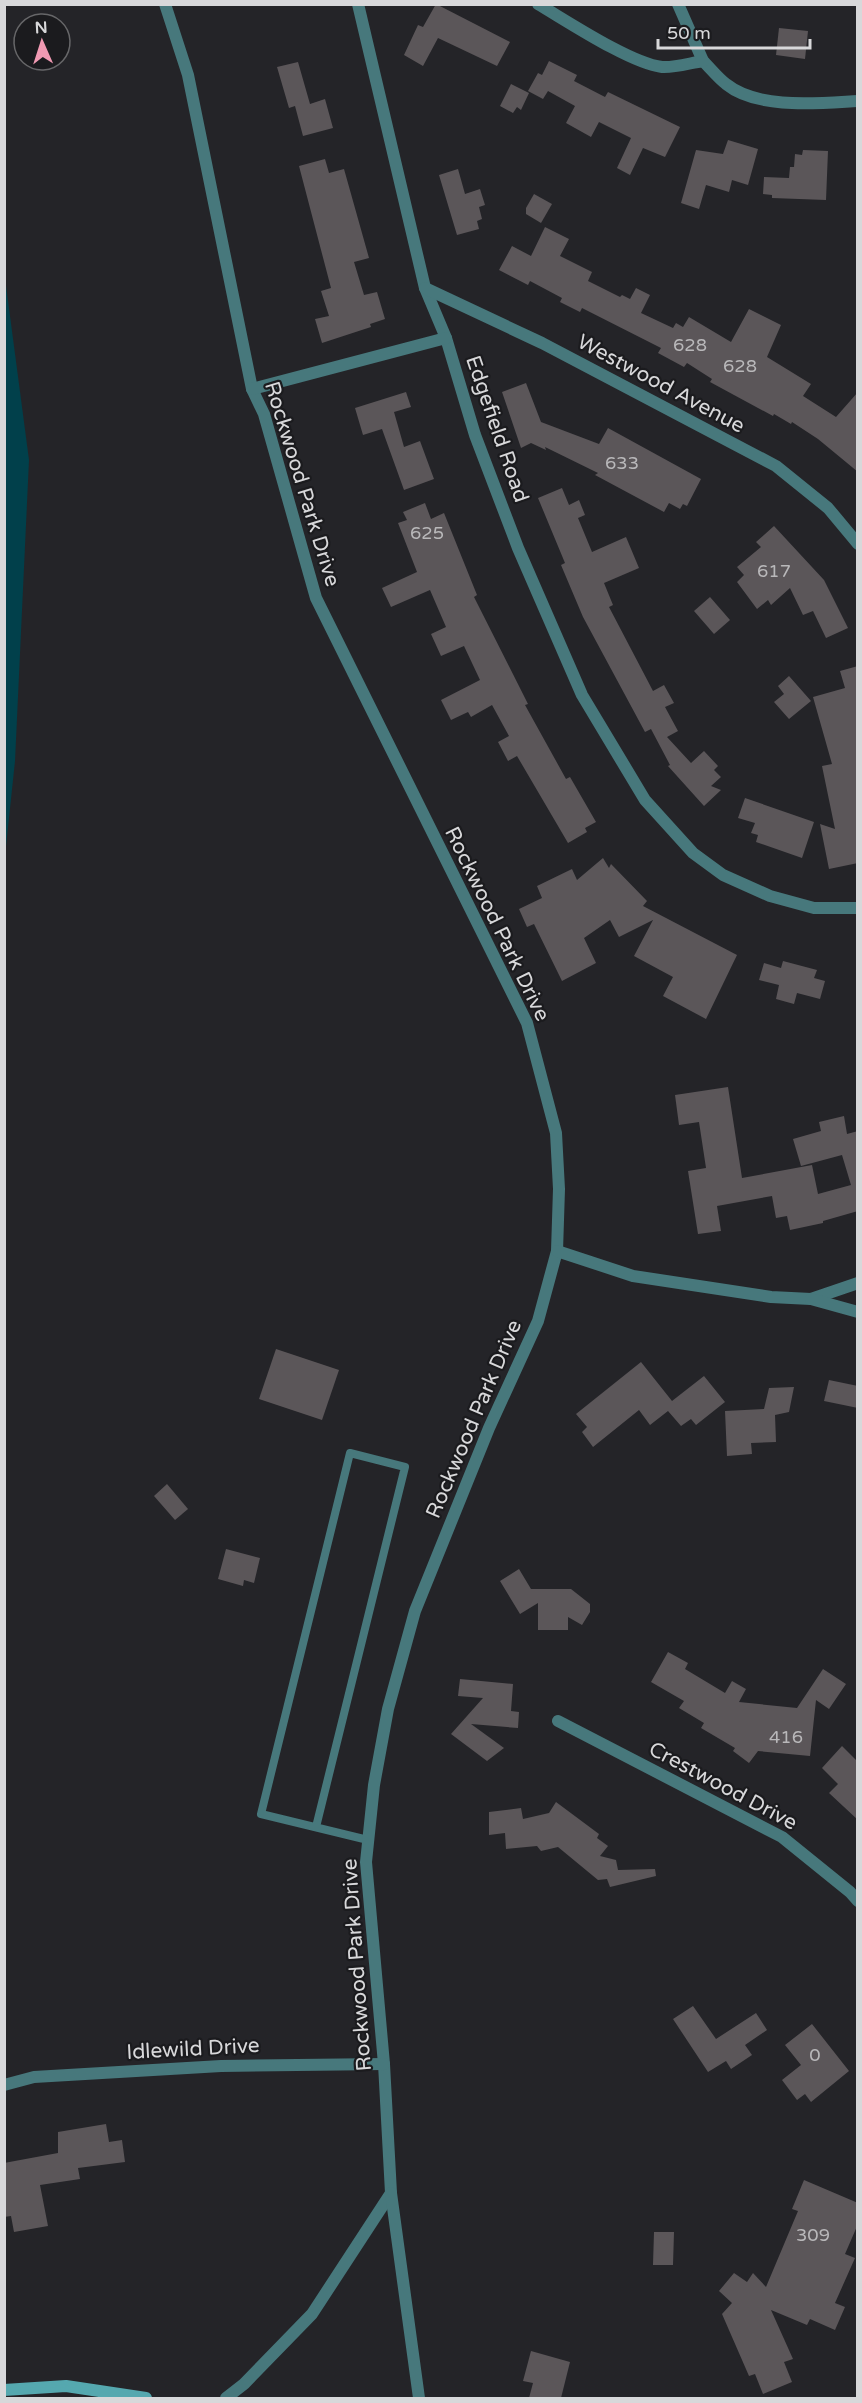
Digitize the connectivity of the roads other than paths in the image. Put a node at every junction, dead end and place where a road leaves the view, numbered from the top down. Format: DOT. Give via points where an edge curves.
graph roads {
  1 [pos="165,4"];
  2 [pos="358,4"];
  3 [pos="538,4"];
  4 [pos="678,4"];
  5 [pos="703,62"];
  6 [pos="858,101"];
  7 [pos="425,288"];
  8 [pos="446,338"];
  9 [pos="252,389"];
  10 [pos="858,544"];
  11 [pos="858,908"];
  12 [pos="557,1251"];
  13 [pos="858,1283"];
  14 [pos="811,1299"];
  15 [pos="858,1312"];
  16 [pos="558,1721"];
  17 [pos="316,1827"];
  18 [pos="368,1840"];
  19 [pos="858,1901"];
  20 [pos="384,2064"];
  21 [pos="4,2085"];
  22 [pos="391,2193"];
  23 [pos="4,2390"];
  24 [pos="146,2398"];
  25 [pos="226,2398"];
  26 [pos="419,2398"];
  1 -- 9 [label="street, Rockwood Park Drive" via="188,75"];
  2 -- 7 [label="street, Edgefield Road"];
  3 -- 5 [label="street" via="645,62 663,67"];
  4 -- 5 [label="street"];
  5 -- 6 [label="street" via="728,86 755,97 787,105"];
  7 -- 8 [label="street, Edgefield Road"];
  7 -- 10 [label="street, Westwood Avenue" via="542,343 776,466 828,508"];
  8 -- 9 [label="street"];
  8 -- 11 [label="street, Edgefield Road" via="475,435 518,548 582,695 645,800 675,836 723,875 770,896 814,908"];
  9 -- 12 [label="street, Rockwood Park Drive" via="264,414 316,598 527,1023 556,1133"];
  12 -- 14 [label="street" via="633,1276 771,1297"];
  12 -- 18 [label="street, Rockwood Park Drive" via="538,1321 489,1428 416,1611 388,1709"];
  13 -- 14 [label="street"];
  14 -- 15 [label="street"];
  16 -- 19 [label="street, Crestwood Drive" via="783,1837"];
  17 -- 17 [label="lane" via="261,1814 350,1453 405,1467"];
  17 -- 18 [label="lane"];
  18 -- 20 [label="street, Rockwood Park Drive" via="366,1862"];
  20 -- 21 [label="street, Idlewild Drive" via="221,2066 34,2077"];
  20 -- 22 [label="street, Rockwood Park Drive"];
  22 -- 25 [label="street" via="312,2314"];
  22 -- 26 [label="street, Rockwood Park Drive"];
  23 -- 24 [label="main road" via="66,2386"];
}
